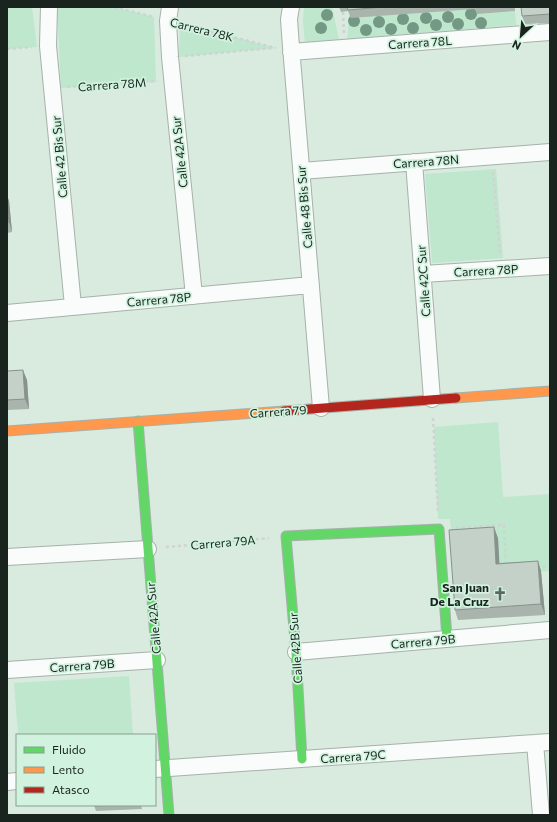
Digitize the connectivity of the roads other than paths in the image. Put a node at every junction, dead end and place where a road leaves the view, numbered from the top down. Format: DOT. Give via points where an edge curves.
graph roads {
  1 [pos="49,7"];
  2 [pos="291,7"];
  3 [pos="169,14"];
  4 [pos="550,32"];
  5 [pos="283,50"];
  6 [pos="550,152"];
  7 [pos="414,162"];
  8 [pos="301,171"];
  9 [pos="550,266"];
  10 [pos="423,274"];
  11 [pos="311,285"];
  12 [pos="194,296"];
  13 [pos="73,306"];
  14 [pos="7,312"];
  15 [pos="550,390"];
  16 [pos="432,399"];
  17 [pos="321,408"];
  18 [pos="138,421"];
  19 [pos="7,431"];
  20 [pos="148,549"];
  21 [pos="7,557"];
  22 [pos="550,630"];
  23 [pos="447,638"];
  24 [pos="296,652"];
  25 [pos="157,660"];
  26 [pos="7,670"];
  27 [pos="542,743"];
  28 [pos="302,759"];
  29 [pos="160,769"];
  30 [pos="169,815"];
  31 [pos="541,815"];
  1 -- 13 [label="street, Calle 42 Bis Sur" via="48,46"];
  2 -- 5 [label="street, Calle 48 Bis Sur"];
  3 -- 12 [label="street, Calle 42A Sur" via="170,58"];
  4 -- 5 [label="street, Carrera 78L"];
  5 -- 8 [label="street, Calle 48 Bis Sur"];
  6 -- 7 [label="street, Carrera 78N"];
  7 -- 8 [label="street, Carrera 78N"];
  7 -- 10 [label="street, Calle 42C Sur"];
  8 -- 11 [label="street, Calle 48 Bis Sur"];
  9 -- 10 [label="street, Carrera 78P"];
  10 -- 16 [label="street, Calle 42C Sur"];
  11 -- 12 [label="street, Carrera 78P"];
  11 -- 17 [label="street, Calle 48 Bis Sur"];
  12 -- 13 [label="street, Carrera 78P"];
  13 -- 14 [label="street, Carrera 78P"];
  15 -- 16 [label="street, Carrera 79"];
  16 -- 17 [label="street, Carrera 79"];
  17 -- 18 [label="street, Carrera 79"];
  18 -- 19 [label="street, Carrera 79"];
  18 -- 20 [label="street, Calle 42A Sur"];
  20 -- 21 [label="street"];
  20 -- 25 [label="street, Calle 42A Sur"];
  22 -- 23 [label="street, Carrera 79B"];
  23 -- 24 [label="street, Carrera 79B"];
  23 -- 24 [label="street, Calle 42B Sur" via="439,529 286,536"];
  24 -- 28 [label="street, Calle 42B Sur"];
  25 -- 26 [label="street, Carrera 79B"];
  25 -- 29 [label="street, Calle 42A Sur"];
  27 -- 28 [label="street, Carrera 79C"];
  27 -- 31 [label="street"];
  28 -- 29 [label="street, Carrera 79C"];
  29 -- 30 [label="street, Calle 42A Sur"];
}
